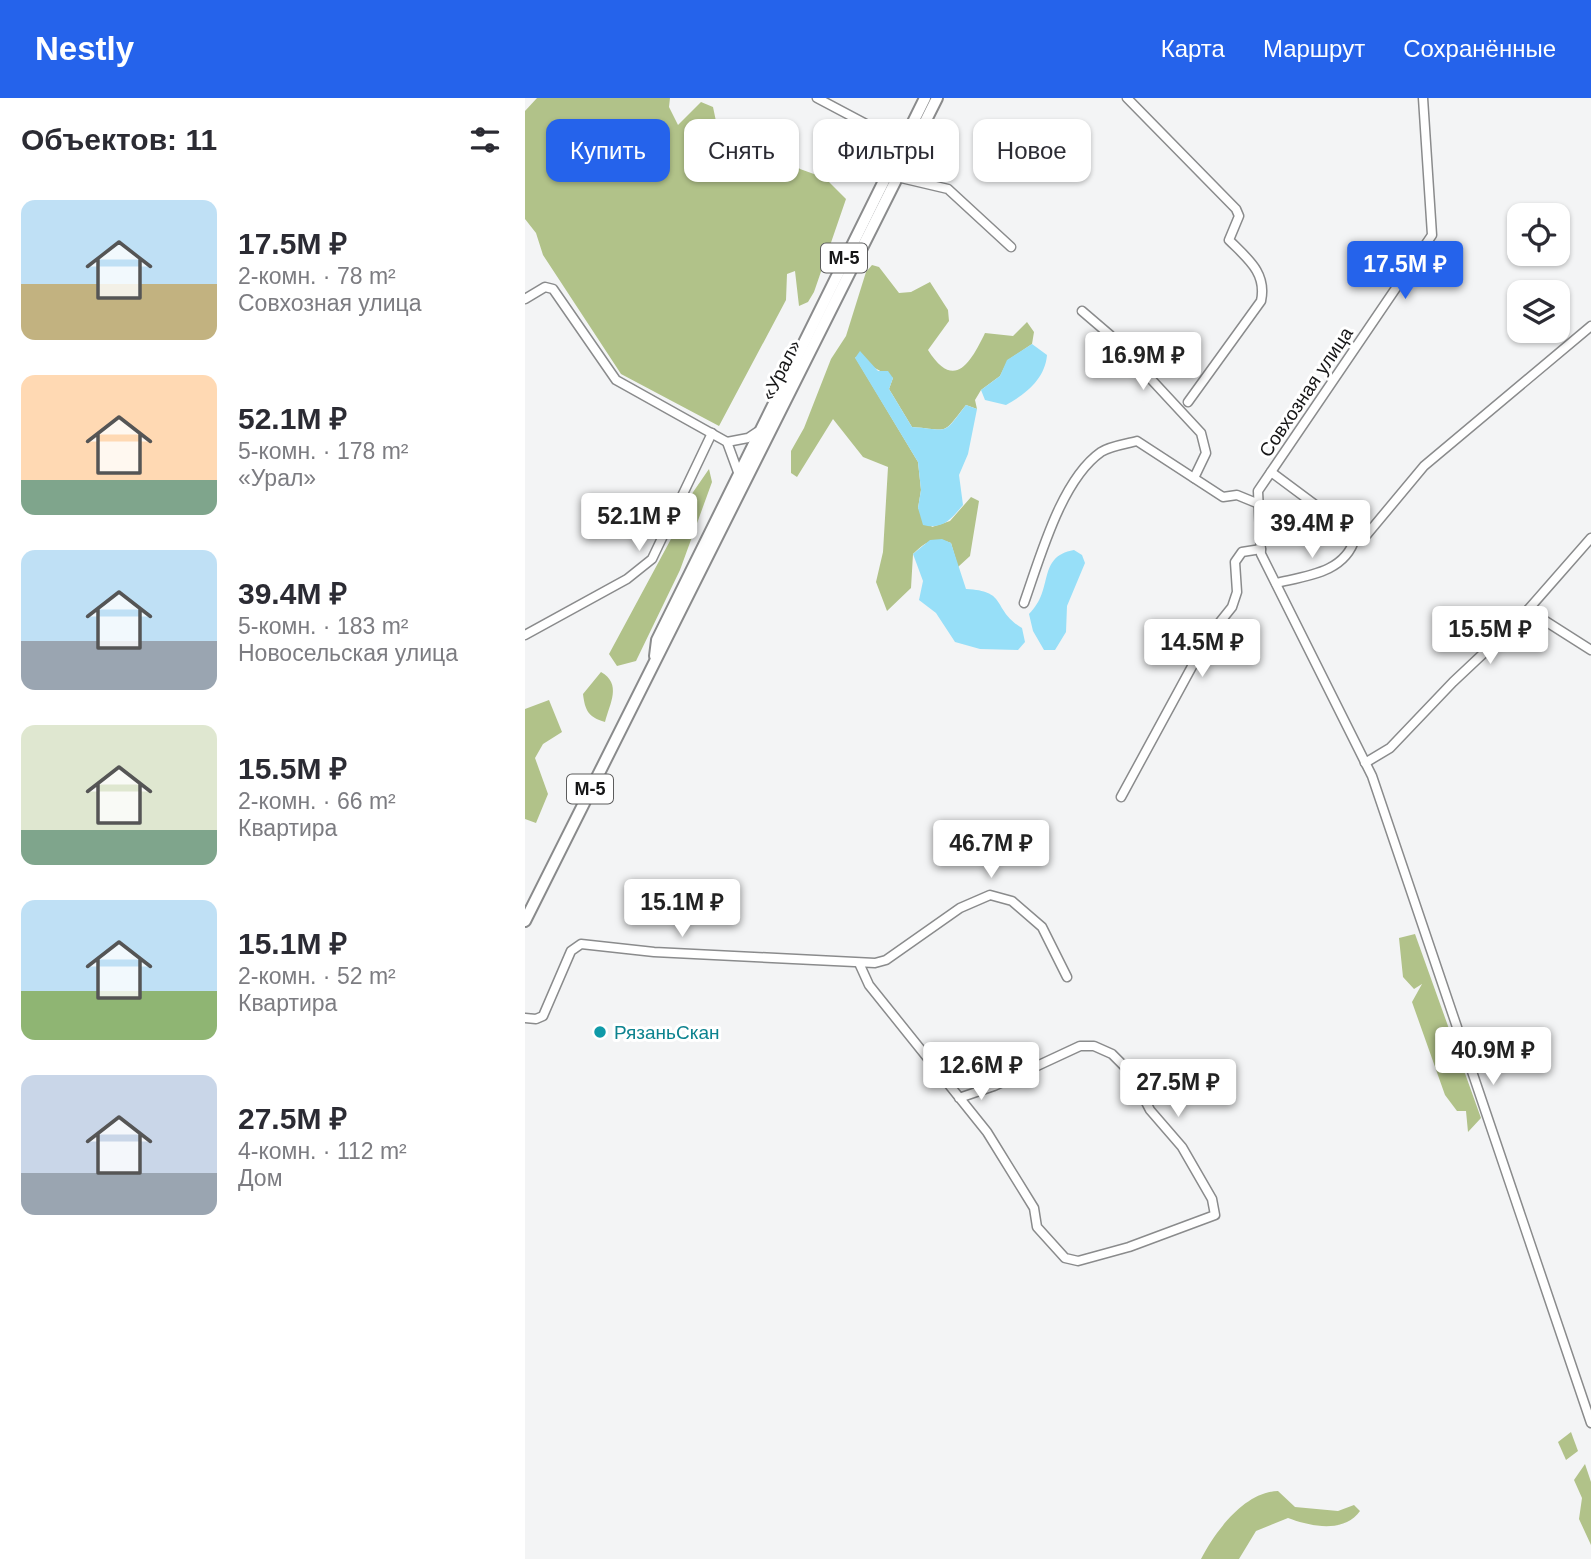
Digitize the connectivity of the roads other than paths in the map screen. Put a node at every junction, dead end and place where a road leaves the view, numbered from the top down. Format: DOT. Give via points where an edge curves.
graph roads {
  1 [pos="817,98"];
  2 [pos="925,98"];
  3 [pos="937,98"];
  4 [pos="1127,98"];
  5 [pos="1423,98"];
  6 [pos="857,119"];
  7 [pos="914,119"];
  8 [pos="927,119"];
  9 [pos="883,182"];
  10 [pos="896,182"];
  11 [pos="919,182"];
  12 [pos="1011,247"];
  13 [pos="525,299"];
  14 [pos="1082,311"];
  15 [pos="1591,326"];
  16 [pos="1188,402"];
  17 [pos="758,432"];
  18 [pos="712,433"];
  19 [pos="727,442"];
  20 [pos="738,471"];
  21 [pos="1271,472"];
  22 [pos="1194,478"];
  23 [pos="1259,504"];
  24 [pos="1355,538"];
  25 [pos="1591,538"];
  26 [pos="1261,549"];
  27 [pos="1276,583"];
  28 [pos="1024,603"];
  29 [pos="1528,610"];
  30 [pos="525,635"];
  31 [pos="1591,650"];
  32 [pos="655,656"];
  33 [pos="1365,763"];
  34 [pos="1121,797"];
  35 [pos="525,921"];
  36 [pos="859,963"];
  37 [pos="1067,977"];
  38 [pos="525,1018"];
  39 [pos="959,1098"];
  40 [pos="1591,1423"];
  1 -- 6 [label="street"];
  2 -- 7 [label="highway, «Урал» / М-5"];
  3 -- 8 [label="highway, «Урал» / М-5"];
  4 -- 16 [label="street" via="1236,209 1239,216 1229,240 1258,269 1264,289 1261,302"];
  5 -- 21 [label="street, Совхозная улица" via="1432,235"];
  9 -- 17 [label="highway, «Урал» / М-5"];
  10 -- 32 [label="highway, «Урал» / М-5" via="666,643"];
  11 -- 12 [label="street" via="948,189"];
  13 -- 18 [label="street" via="545,287 553,289 616,380"];
  14 -- 22 [label="street" via="1201,433 1206,453"];
  15 -- 24 [label="street" via="1424,466 1364,538"];
  17 -- 19 [label="street"];
  17 -- 20 [label="highway, «Урал» / М-5"];
  18 -- 19 [label="street"];
  18 -- 30 [label="street" via="652,559 627,579"];
  19 -- 20 [label="street"];
  20 -- 32 [label="highway, «Урал» / М-5" via="657,640"];
  21 -- 23 [label="street, Совхозная улица" via="1258,491"];
  21 -- 24 [label="street"];
  22 -- 23 [label="street" via="1223,497 1237,495"];
  22 -- 28 [label="street" via="1137,441 1102,451 1080,473 1051,528"];
  23 -- 26 [label="street"];
  24 -- 27 [label="street" via="1344,559 1327,571"];
  25 -- 29 [label="street"];
  26 -- 27 [label="street"];
  26 -- 34 [label="street" via="1242,552 1235,562 1237,592 1232,607 1208,637"];
  27 -- 33 [label="street"];
  29 -- 31 [label="street"];
  29 -- 33 [label="street" via="1389,748"];
  32 -- 35 [label="highway, «Урал» / М-5"];
  33 -- 40 [label="street"];
  36 -- 37 [label="street" via="886,960 960,908 990,895 1012,901 1042,927"];
  36 -- 38 [label="street" via="581,944 571,951 543,1016"];
  36 -- 39 [label="street" via="869,985"];
  39 -- 39 [label="street" via="987,1132 1034,1208 1037,1227 1065,1258 1078,1261 1215,1215 1182,1147 1161,1126 1131,1073 1112,1054 1088,1044"];
}
